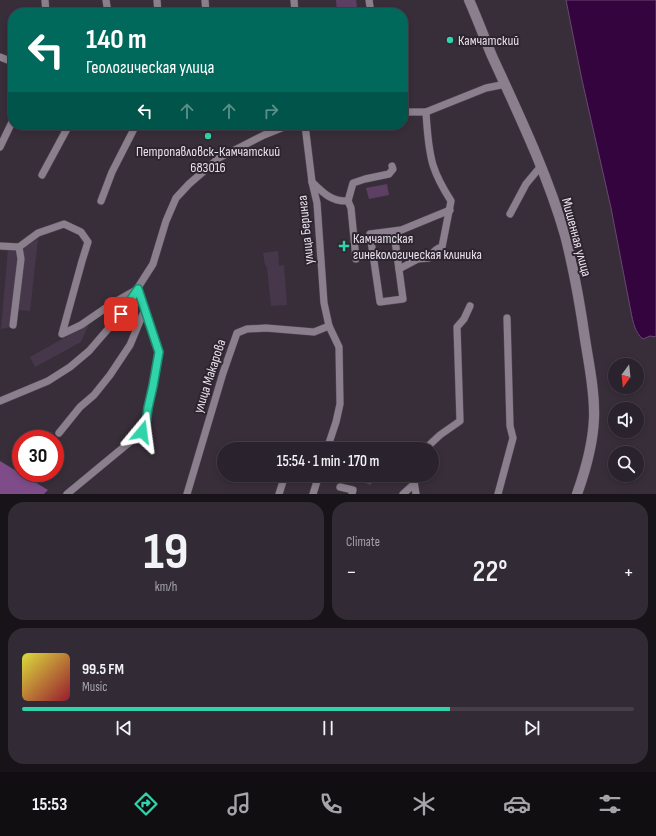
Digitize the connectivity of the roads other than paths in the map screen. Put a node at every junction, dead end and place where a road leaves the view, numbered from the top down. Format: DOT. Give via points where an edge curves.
graph roads {
  1 [pos="469,0"];
  2 [pos="506,84"];
  3 [pos="408,112"];
  4 [pos="426,112"];
  5 [pos="8,130"];
  6 [pos="66,130"];
  7 [pos="133,130"];
  8 [pos="276,130"];
  9 [pos="306,130"];
  10 [pos="0,147"];
  11 [pos="392,166"];
  12 [pos="541,166"];
  13 [pos="42,175"];
  14 [pos="312,182"];
  15 [pos="348,201"];
  16 [pos="101,202"];
  17 [pos="450,210"];
  18 [pos="510,214"];
  19 [pos="401,230"];
  20 [pos="0,246"];
  21 [pos="19,247"];
  22 [pos="356,258"];
  23 [pos="399,269"];
  24 [pos="138,289"];
  25 [pos="470,306"];
  26 [pos="145,309"];
  27 [pos="506,318"];
  28 [pos="12,325"];
  29 [pos="328,326"];
  30 [pos="0,401"];
  31 [pos="61,430"];
  32 [pos="329,442"];
  33 [pos="432,442"];
  34 [pos="283,482"];
  35 [pos="316,482"];
  36 [pos="414,484"];
  37 [pos="340,487"];
  38 [pos="67,494"];
  39 [pos="187,494"];
  40 [pos="279,494"];
  41 [pos="313,494"];
  42 [pos="352,494"];
  43 [pos="403,494"];
  44 [pos="416,494"];
  45 [pos="498,494"];
  46 [pos="577,494"];
  1 -- 2 [label="main road, Мишенная улица"];
  2 -- 4 [label="street" via="486,88"];
  2 -- 12 [label="main road, Мишенная улица"];
  3 -- 4 [label="street"];
  4 -- 17 [label="street" via="432,164 451,201"];
  5 -- 10 [label="street"];
  6 -- 13 [label="street"];
  7 -- 16 [label="street" via="112,172"];
  8 -- 24 [label="street" via="219,158 176,198 153,264"];
  9 -- 14 [label="street, улица Беринга"];
  11 -- 15 [label="street" via="389,174 353,183"];
  12 -- 18 [label="street" via="526,184"];
  12 -- 46 [label="main road, Мишенная улица" via="563,230 573,271 593,388 594,417 591,444"];
  14 -- 15 [label="street, улица Беринга" via="330,198"];
  14 -- 29 [label="street, улица Беринга" via="317,204"];
  15 -- 22 [label="street"];
  17 -- 19 [label="street"];
  17 -- 23 [label="street" via="442,246 429,258 418,259"];
  19 -- 23 [label="street" via="394,233"];
  19 -- 23 [label="street" via="370,234 380,302 403,299"];
  20 -- 21 [label="street"];
  21 -- 24 [label="street" via="38,233 64,224 81,232 88,242 62,334"];
  21 -- 28 [label="street" via="21,259"];
  24 -- 26 [label="street"];
  24 -- 30 [label="street" via="121,314 89,351 70,367 48,381"];
  25 -- 33 [label="street" via="464,319 456,327 460,421"];
  26 -- 31 [label="street" via="130,345 118,363 94,395 80,407"];
  26 -- 38 [label="street" via="159,352 146,424 142,432"];
  27 -- 45 [label="street" via="510,426 513,438"];
  29 -- 32 [label="street" via="340,347 340,404"];
  29 -- 39 [label="street, улица Макарова" via="314,332 266,328 247,329 237,333 222,374"];
  34 -- 40 [label="street"];
  35 -- 41 [label="street"];
  36 -- 43 [label="street"];
  36 -- 44 [label="street"];
  37 -- 42 [label="street" via="353,490"];
}
